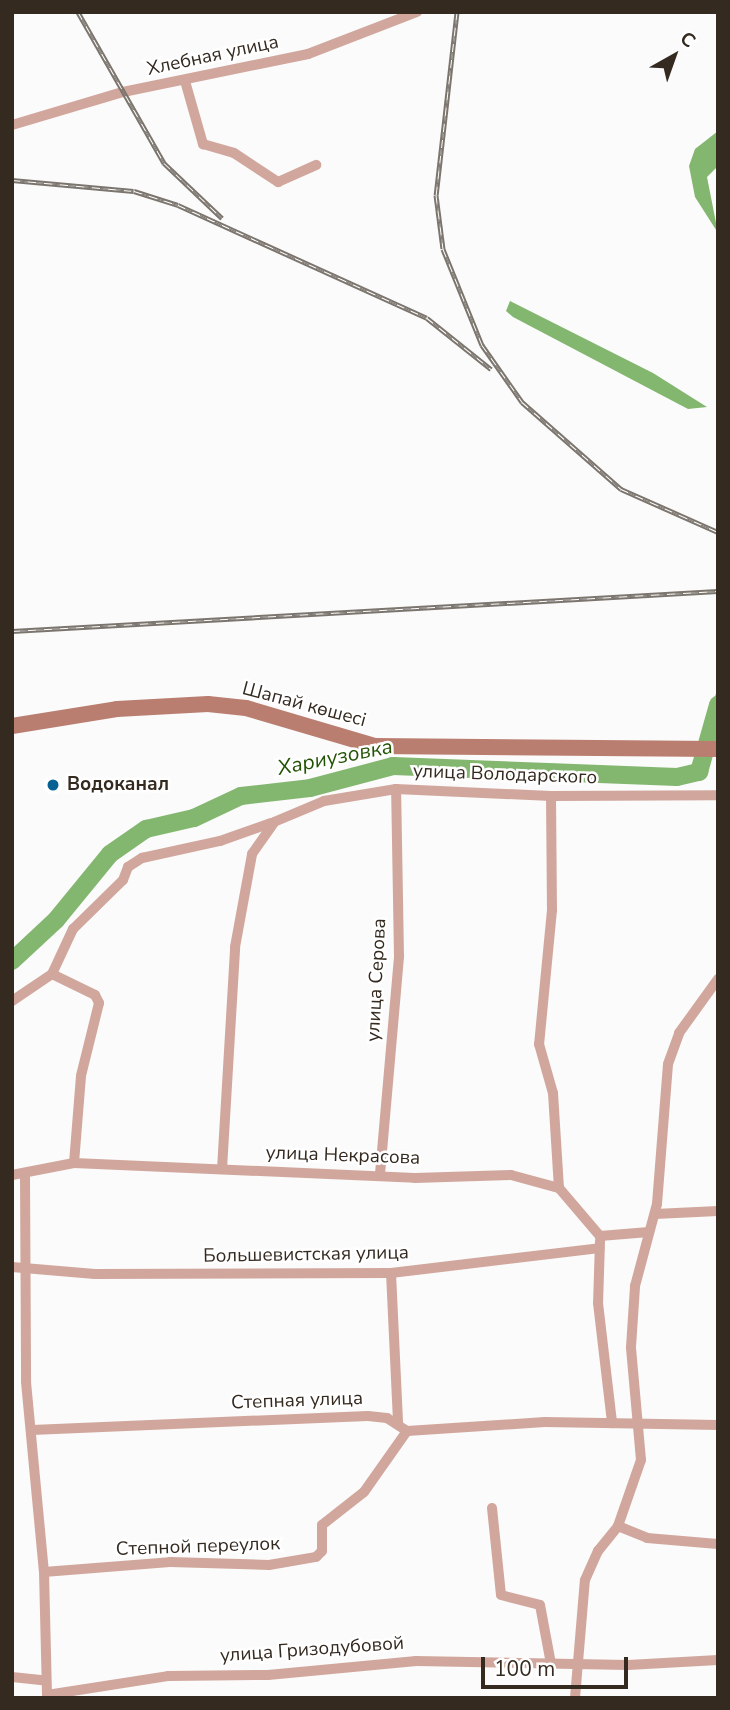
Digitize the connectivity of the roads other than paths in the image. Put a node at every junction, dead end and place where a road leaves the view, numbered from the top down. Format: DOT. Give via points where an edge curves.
graph roads {
  1 [pos="417,12"];
  2 [pos="185,81"];
  3 [pos="12,125"];
  4 [pos="316,165"];
  5 [pos="12,726"];
  6 [pos="718,749"];
  7 [pos="396,789"];
  8 [pos="718,795"];
  9 [pos="551,796"];
  10 [pos="274,822"];
  11 [pos="52,974"];
  12 [pos="718,979"];
  13 [pos="713,997"];
  14 [pos="12,1001"];
  15 [pos="74,1163"];
  16 [pos="222,1170"];
  17 [pos="380,1174"];
  18 [pos="12,1175"];
  19 [pos="25,1175"];
  20 [pos="559,1188"];
  21 [pos="718,1211"];
  22 [pos="655,1214"];
  23 [pos="649,1232"];
  24 [pos="600,1242"];
  25 [pos="12,1267"];
  26 [pos="24,1268"];
  27 [pos="391,1273"];
  28 [pos="612,1423"];
  29 [pos="641,1424"];
  30 [pos="718,1425"];
  31 [pos="402,1427"];
  32 [pos="32,1430"];
  33 [pos="492,1508"];
  34 [pos="618,1526"];
  35 [pos="718,1544"];
  36 [pos="44,1572"];
  37 [pos="718,1660"];
  38 [pos="581,1663"];
  39 [pos="551,1664"];
  40 [pos="12,1677"];
  41 [pos="43,1680"];
  42 [pos="47,1697"];
  43 [pos="575,1698"];
  1 -- 2 [label="street, Хлебная улица" via="308,54"];
  2 -- 3 [label="street, Хлебная улица" via="123,92"];
  2 -- 4 [label="street" via="203,144 234,153 278,182"];
  5 -- 6 [label="street, Шапай көшесі" via="117,709 208,704 246,708 375,746"];
  7 -- 9 [label="street, улица Володарского"];
  7 -- 10 [label="street, улица Володарского" via="324,800"];
  7 -- 17 [label="street, улица Серова" via="399,956"];
  8 -- 9 [label="street, улица Володарского"];
  9 -- 20 [label="street" via="552,910 539,1044 553,1093"];
  10 -- 11 [label="street, улица Володарского" via="220,841 142,858 128,867 123,880 74,929"];
  10 -- 16 [label="street" via="252,854 235,947"];
  11 -- 14 [label="street"];
  11 -- 15 [label="street" via="95,995 99,1003 81,1076"];
  12 -- 13 [label="street"];
  13 -- 22 [label="street" via="679,1033 668,1064"];
  15 -- 16 [label="street, улица Некрасова"];
  15 -- 19 [label="street, улица Некрасова"];
  16 -- 17 [label="street, улица Некрасова"];
  17 -- 20 [label="street, улица Некрасова" via="511,1175"];
  18 -- 19 [label="street, улица Некрасова"];
  19 -- 26 [label="street"];
  20 -- 24 [label="street"];
  21 -- 22 [label="street"];
  22 -- 23 [label="street"];
  23 -- 24 [label="street"];
  23 -- 29 [label="street" via="635,1286 631,1347"];
  24 -- 27 [label="street, Большевистская улица"];
  24 -- 28 [label="street" via="598,1303"];
  25 -- 26 [label="street, Большевистская улица"];
  26 -- 27 [label="street, Большевистская улица" via="95,1273"];
  26 -- 32 [label="street"];
  27 -- 31 [label="street"];
  28 -- 29 [label="street, Степная улица"];
  28 -- 31 [label="street, Степная улица"];
  29 -- 30 [label="street, Степная улица"];
  29 -- 34 [label="street" via="641,1460"];
  31 -- 32 [label="street, Степная улица" via="368,1416"];
  31 -- 36 [label="street, Степной переулок" via="363,1492 322,1525 322,1551 316,1557 269,1565 170,1562"];
  32 -- 36 [label="street"];
  33 -- 39 [label="street" via="501,1595 540,1605"];
  34 -- 35 [label="street" via="647,1538"];
  34 -- 38 [label="street" via="597,1551 585,1580"];
  36 -- 41 [label="street"];
  37 -- 38 [label="street, улица Гризодубовой"];
  38 -- 39 [label="street, улица Гризодубовой"];
  38 -- 43 [label="street"];
  39 -- 42 [label="street, улица Гризодубовой" via="416,1661 268,1675 168,1676"];
  40 -- 41 [label="street"];
  41 -- 42 [label="street"];
}
